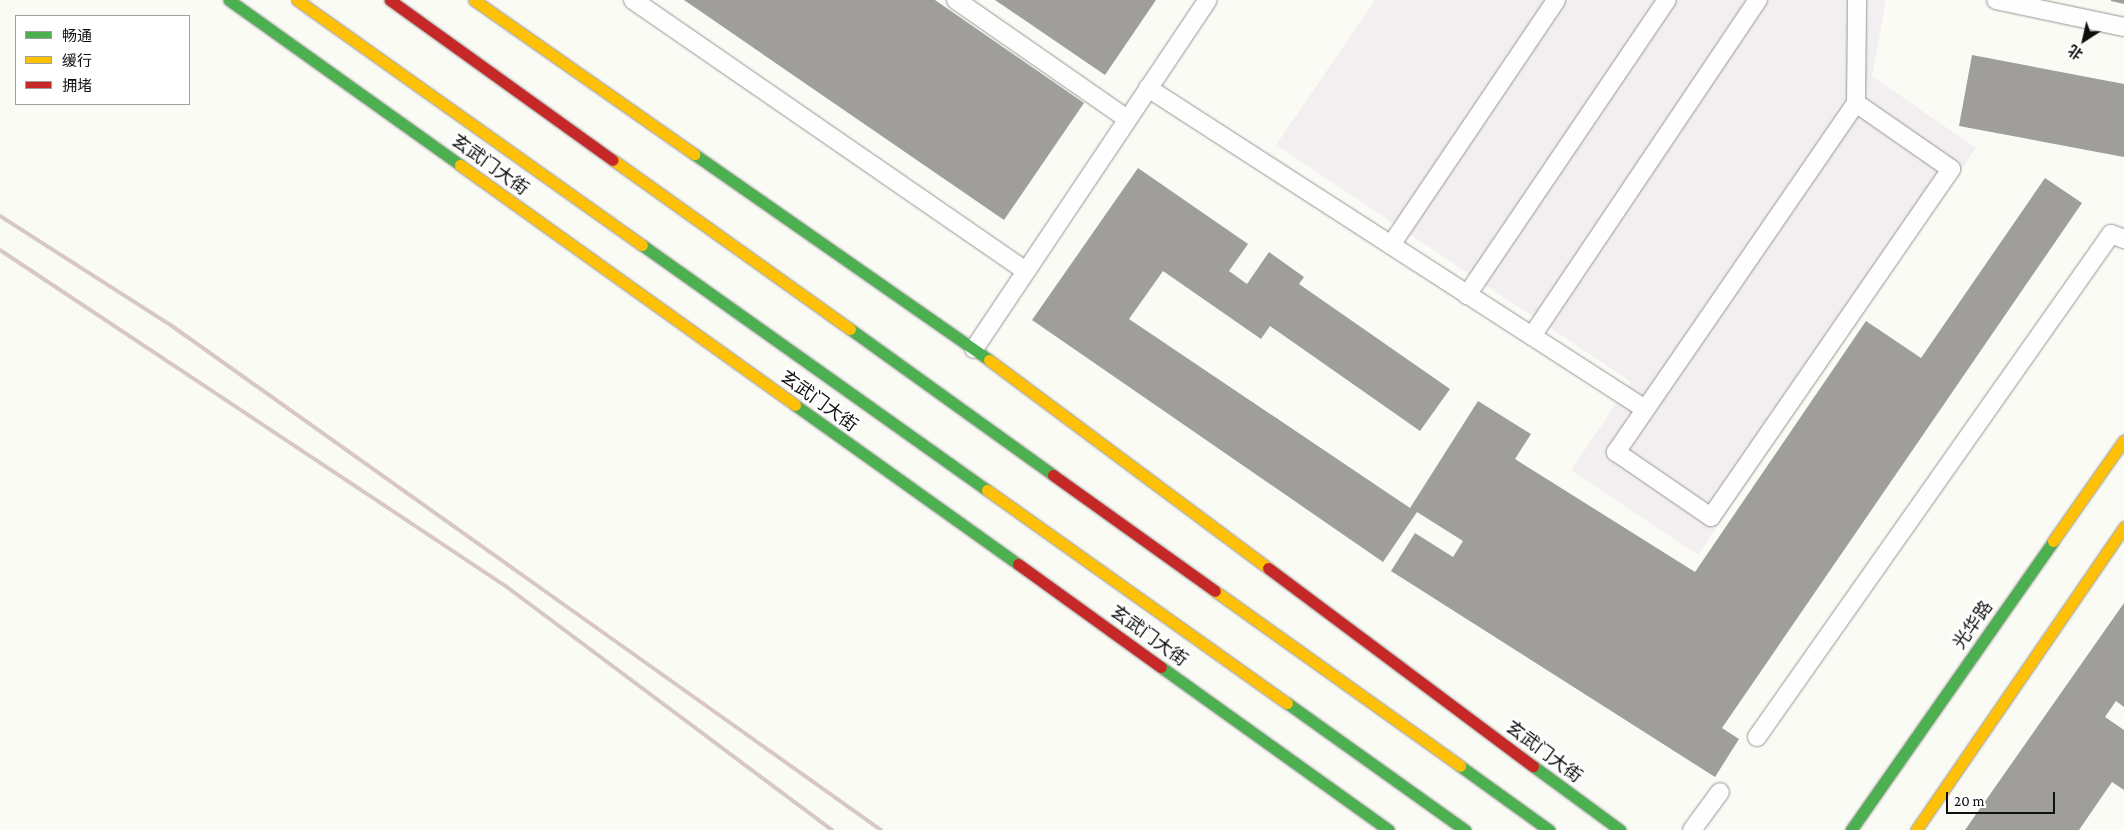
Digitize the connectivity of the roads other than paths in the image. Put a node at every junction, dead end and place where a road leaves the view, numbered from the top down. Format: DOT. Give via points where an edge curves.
graph roads {
  1 [pos="229,0"];
  2 [pos="297,0"];
  3 [pos="390,0"];
  4 [pos="474,0"];
  5 [pos="633,0"];
  6 [pos="956,0"];
  7 [pos="1208,0"];
  8 [pos="1556,0"];
  9 [pos="1667,0"];
  10 [pos="1758,0"];
  11 [pos="1857,0"];
  12 [pos="1996,0"];
  13 [pos="2124,27"];
  14 [pos="1148,88"];
  15 [pos="1856,103"];
  16 [pos="1127,119"];
  17 [pos="2124,239"];
  18 [pos="1391,246"];
  19 [pos="1026,270"];
  20 [pos="1468,295"];
  21 [pos="1532,336"];
  22 [pos="974,350"];
  23 [pos="1645,410"];
  24 [pos="2124,440"];
  25 [pos="2124,527"];
  26 [pos="1757,736"];
  27 [pos="1720,792"];
  28 [pos="1389,830"];
  29 [pos="1465,830"];
  30 [pos="1549,830"];
  31 [pos="1620,830"];
  32 [pos="1692,830"];
  33 [pos="1851,830"];
  34 [pos="1916,830"];
  1 -- 28 [label="main road, 玄武门大街"];
  2 -- 29 [label="main road"];
  3 -- 30 [label="main road"];
  4 -- 22 [label="main road, 玄武门大街"];
  5 -- 19 [label="lane"];
  6 -- 16 [label="lane"];
  7 -- 14 [label="lane"];
  8 -- 18 [label="lane"];
  9 -- 20 [label="lane"];
  10 -- 21 [label="lane"];
  11 -- 15 [label="lane"];
  12 -- 13 [label="lane"];
  14 -- 16 [label="lane"];
  14 -- 18 [label="lane"];
  15 -- 23 [label="lane"];
  15 -- 23 [label="lane" via="1951,169 1711,517 1616,452"];
  16 -- 19 [label="lane"];
  17 -- 26 [label="lane" via="2111,234"];
  18 -- 20 [label="lane"];
  19 -- 22 [label="lane"];
  20 -- 21 [label="lane"];
  21 -- 23 [label="lane"];
  22 -- 31 [label="main road, 玄武门大街"];
  24 -- 33 [label="main road, 光华路"];
  25 -- 34 [label="main road"];
  27 -- 32 [label="lane"];
}
